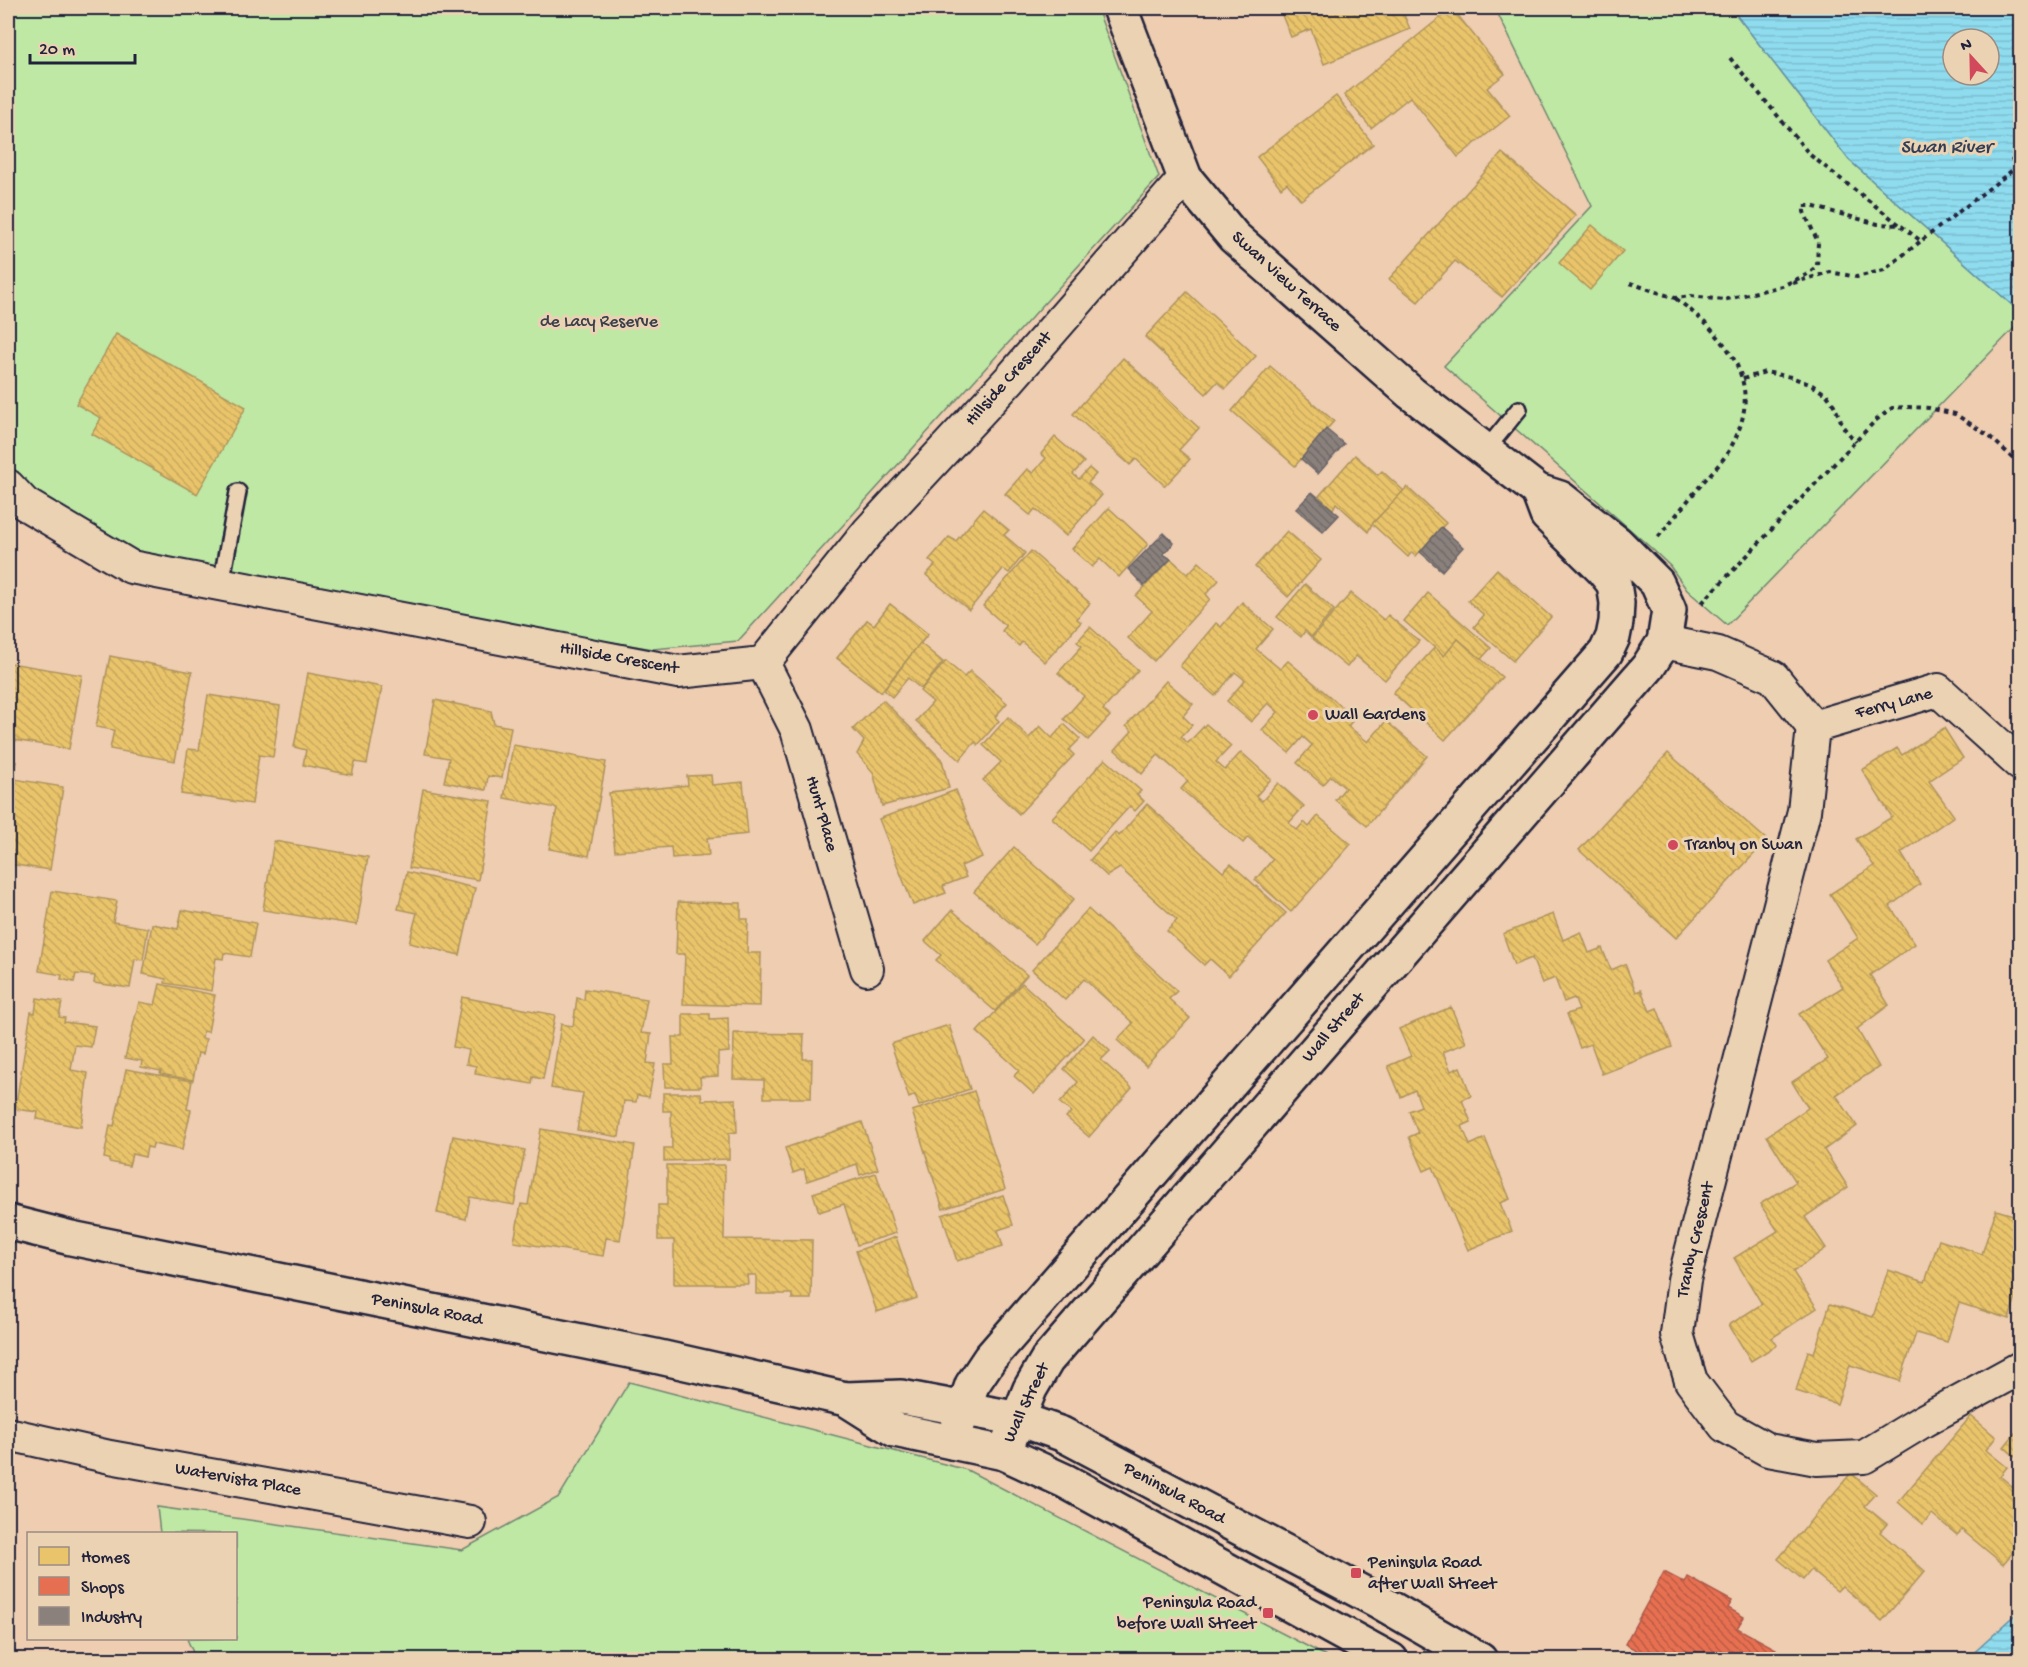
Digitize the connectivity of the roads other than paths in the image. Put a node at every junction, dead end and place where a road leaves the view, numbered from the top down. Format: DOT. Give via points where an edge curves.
graph roads {
  1 [pos="1120,8"];
  2 [pos="1185,178"];
  3 [pos="1519,409"];
  4 [pos="1485,451"];
  5 [pos="8,486"];
  6 [pos="1538,491"];
  7 [pos="238,492"];
  8 [pos="221,584"];
  9 [pos="1669,610"];
  10 [pos="1664,642"];
  11 [pos="763,663"];
  12 [pos="1813,727"];
  13 [pos="2020,764"];
  14 [pos="1500,773"];
  15 [pos="1534,798"];
  16 [pos="867,969"];
  17 [pos="1276,1030"];
  18 [pos="1309,1057"];
  19 [pos="1122,1206"];
  20 [pos="8,1222"];
  21 [pos="1156,1233"];
  22 [pos="2020,1368"];
  23 [pos="846,1399"];
  24 [pos="963,1408"];
  25 [pos="1019,1419"];
  26 [pos="8,1434"];
  27 [pos="952,1442"];
  28 [pos="1004,1453"];
  29 [pos="470,1522"];
  30 [pos="1391,1659"];
  31 [pos="1480,1659"];
  1 -- 2 [label="street, Swan View Terrace"];
  2 -- 4 [label="street, Swan View Terrace" via="1234,237 1411,393"];
  2 -- 11 [label="street, Hillside Crescent" via="1010,379 868,532"];
  3 -- 4 [label="lane"];
  4 -- 6 [label="street, Swan View Terrace"];
  5 -- 8 [label="street, Hillside Crescent" via="25,504 131,567"];
  6 -- 9 [label="street, Swan View Terrace" via="1560,498 1617,543 1657,583"];
  6 -- 14 [label="street, Swan View Terrace" via="1547,515 1614,584 1617,603 1613,637 1606,652"];
  7 -- 8 [label="lane"];
  8 -- 11 [label="street, Hillside Crescent" via="678,672"];
  9 -- 10 [label="street, Wall Street"];
  10 -- 12 [label="street" via="1718,653 1773,677"];
  10 -- 15 [label="street, Wall Street" via="1648,668"];
  11 -- 16 [label="street, Hunt Place" via="797,730"];
  12 -- 13 [label="street, Ferry Lane" via="1938,690"];
  12 -- 22 [label="street, Tranby Crescent" via="1804,811 1684,1280 1677,1334 1691,1381 1725,1426 1768,1450 1817,1459 1864,1457"];
  14 -- 15 [label="street"];
  14 -- 17 [label="street"];
  15 -- 18 [label="street, Wall Street"];
  17 -- 18 [label="street"];
  17 -- 19 [label="street"];
  18 -- 21 [label="street, Wall Street"];
  19 -- 21 [label="street"];
  19 -- 24 [label="street" via="990,1358 972,1385"];
  20 -- 23 [label="street, Peninsula Road"];
  21 -- 25 [label="street, Wall Street" via="1047,1360"];
  23 -- 24 [label="street, Peninsula Road" via="901,1396"];
  23 -- 27 [label="street, Peninsula Road" via="895,1430"];
  24 -- 25 [label="street, Peninsula Road"];
  24 -- 27 [label="street"];
  25 -- 28 [label="street, Wall Street"];
  25 -- 31 [label="street, Peninsula Road" via="1062,1434"];
  26 -- 29 [label="street, Watervista Place" via="122,1459"];
  27 -- 28 [label="street, Peninsula Road"];
  28 -- 30 [label="street, Peninsula Road" via="1065,1481"];
}
